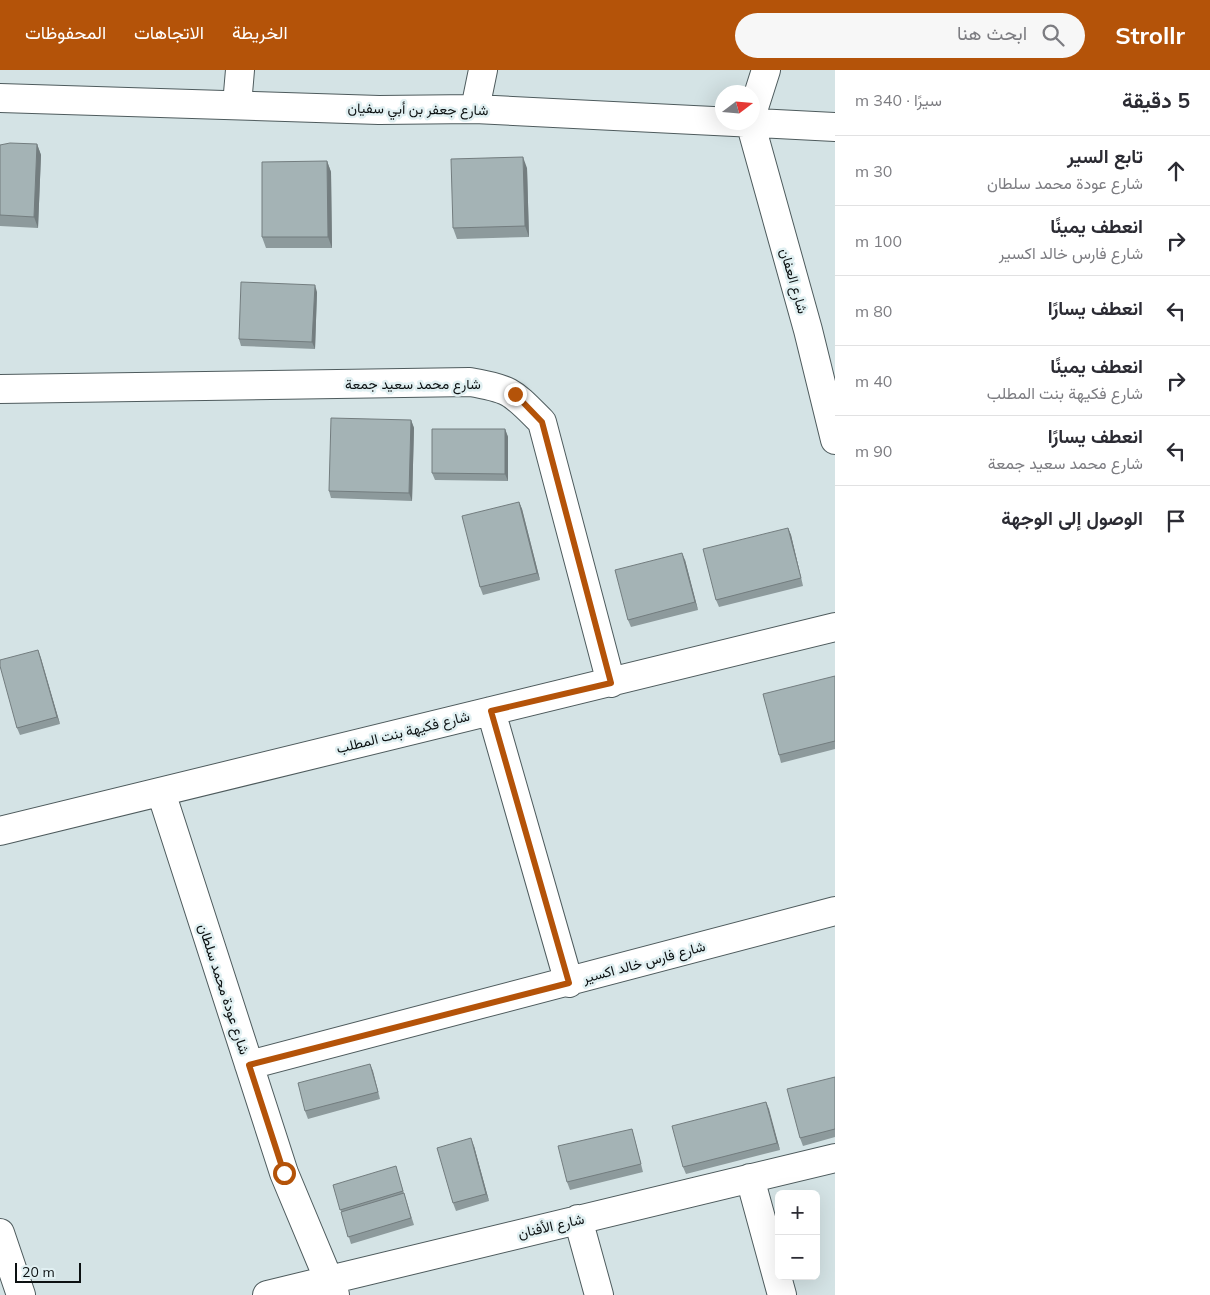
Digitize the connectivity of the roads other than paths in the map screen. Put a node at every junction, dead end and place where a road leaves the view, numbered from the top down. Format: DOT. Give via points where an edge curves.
graph roads {
  1 [pos="240,70"];
  2 [pos="483,70"];
  3 [pos="766,70"];
  4 [pos="760,89"];
  5 [pos="0,98"];
  6 [pos="237,105"];
  7 [pos="474,109"];
  8 [pos="715,121"];
  9 [pos="760,123"];
  10 [pos="835,127"];
  11 [pos="752,130"];
  12 [pos="0,389"];
  13 [pos="835,440"];
  14 [pos="835,627"];
  15 [pos="611,683"];
  16 [pos="491,711"];
  17 [pos="161,792"];
  18 [pos="0,831"];
  19 [pos="835,911"];
  20 [pos="569,983"];
  21 [pos="249,1065"];
  22 [pos="835,1158"];
  23 [pos="750,1178"];
  24 [pos="578,1220"];
  25 [pos="0,1233"];
  26 [pos="333,1287"];
  27 [pos="21,1295"];
  28 [pos="267,1295"];
  29 [pos="599,1295"];
  30 [pos="782,1295"];
  1 -- 6 [label="street"];
  2 -- 7 [label="street"];
  3 -- 4 [label="street"];
  5 -- 6 [label="street, شارع جعفر بن أبي سفيان"];
  6 -- 7 [label="street, شارع جعفر بن أبي سفيان" via="379,110"];
  7 -- 8 [label="street, شارع جعفر بن أبي سفيان"];
  9 -- 10 [label="street, شارع جعفر بن أبي سفيان"];
  11 -- 13 [label="street, شارع العفان"];
  12 -- 15 [label="street, شارع محمد سعيد جمعة" via="470,382 496,386 515,394 542,422"];
  14 -- 15 [label="street, شارع فكيهة بنت المطلب"];
  15 -- 16 [label="street, شارع فكيهة بنت المطلب"];
  16 -- 17 [label="street, شارع فكيهة بنت المطلب"];
  16 -- 20 [label="street"];
  17 -- 18 [label="street, شارع فكيهة بنت المطلب"];
  17 -- 21 [label="street, شارع عودة محمد سلطان"];
  19 -- 20 [label="street, شارع فارس خالد اكسير"];
  20 -- 21 [label="street, شارع فارس خالد اكسير"];
  21 -- 26 [label="street, شارع عودة محمد سلطان" via="284,1173"];
  22 -- 23 [label="street, شارع الأفنان"];
  23 -- 24 [label="street, شارع الأفنان"];
  23 -- 30 [label="street"];
  24 -- 26 [label="street, شارع الأفنان"];
  24 -- 29 [label="street"];
  25 -- 27 [label="street"];
  26 -- 28 [label="street, شارع الأفنان"];
}
